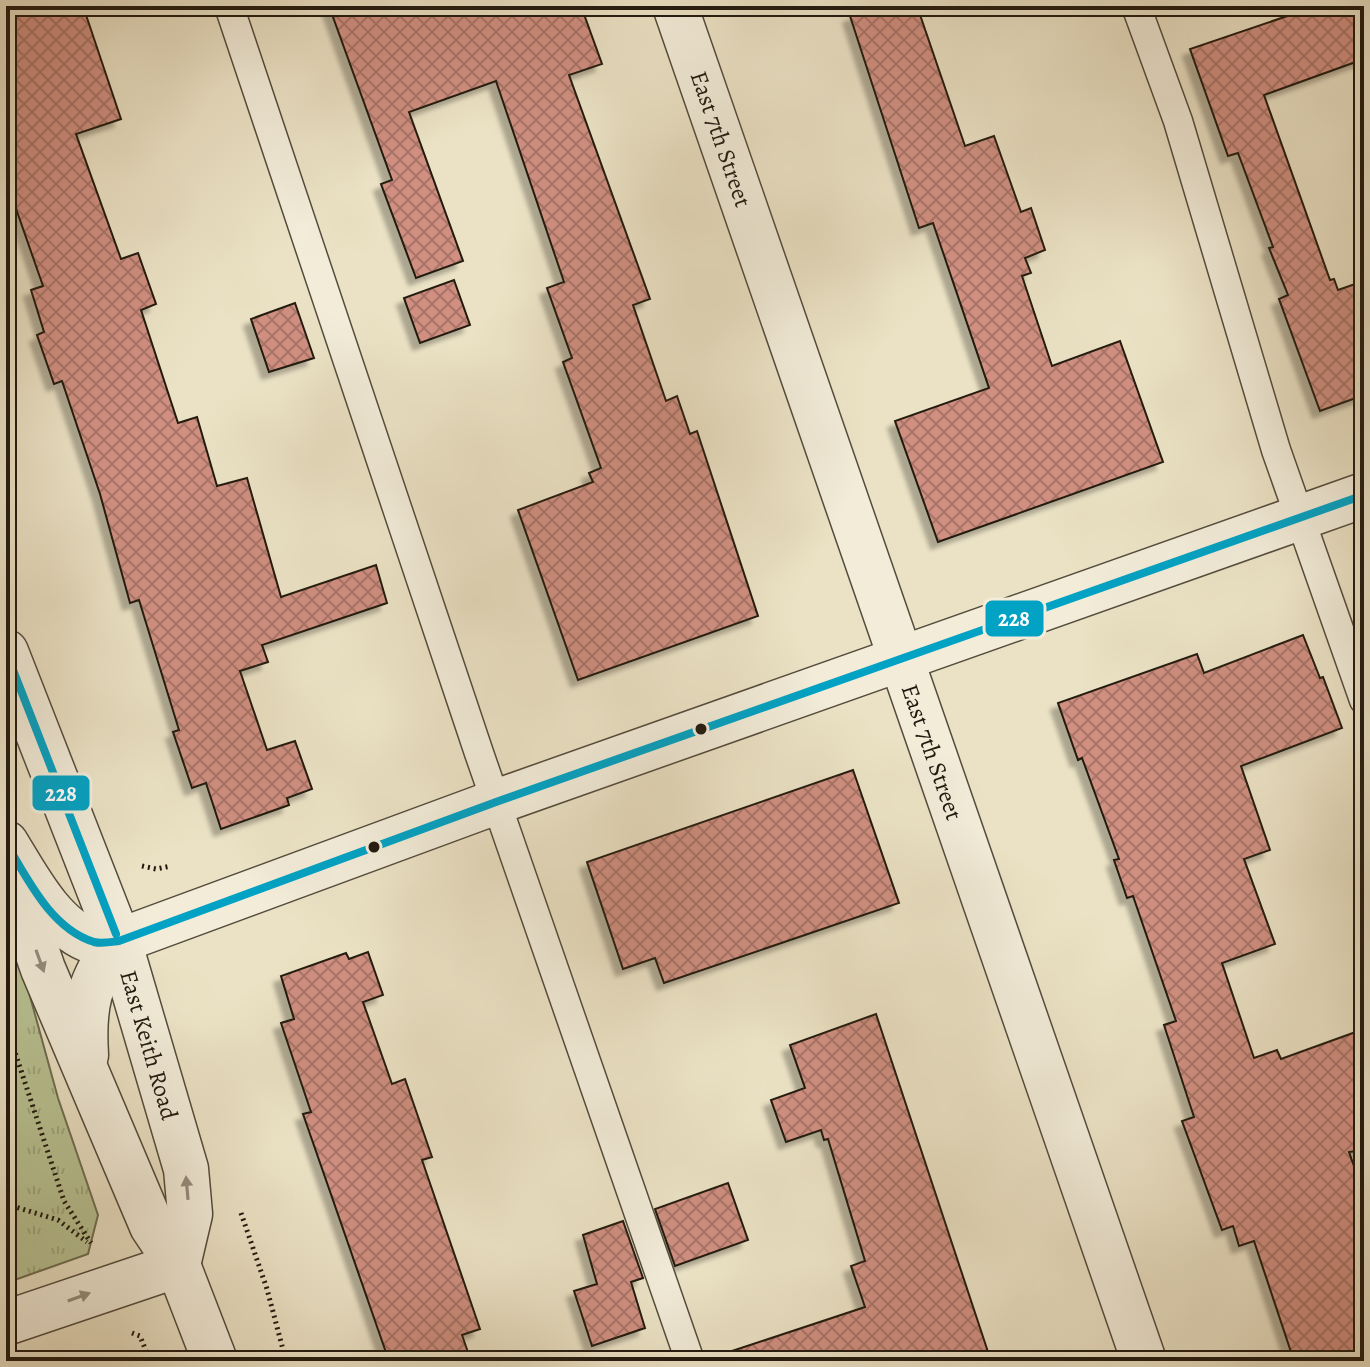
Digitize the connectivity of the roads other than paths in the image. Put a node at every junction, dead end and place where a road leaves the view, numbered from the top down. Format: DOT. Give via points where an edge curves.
graph roads {
  1 [pos="229,6"];
  2 [pos="675,6"];
  3 [pos="1136,6"];
  4 [pos="1364,495"];
  5 [pos="1301,517"];
  6 [pos="6,652"];
  7 [pos="899,658"];
  8 [pos="1364,700"];
  9 [pos="496,802"];
  10 [pos="6,843"];
  11 [pos="6,861"];
  12 [pos="119,941"];
  13 [pos="87,1074"];
  14 [pos="178,1265"];
  15 [pos="6,1323"];
  16 [pos="215,1361"];
  17 [pos="690,1361"];
  18 [pos="1144,1361"];
  1 -- 9 [label="lane"];
  2 -- 7 [label="street, East 7th Street"];
  3 -- 5 [label="lane" via="1178,121 1276,450"];
  4 -- 5 [label="street"];
  5 -- 7 [label="street"];
  5 -- 8 [label="lane"];
  6 -- 12 [label="street, East Keith Road"];
  7 -- 9 [label="street"];
  7 -- 18 [label="street, East 7th Street"];
  9 -- 12 [label="street"];
  9 -- 17 [label="lane"];
  10 -- 12 [label="street" via="55,914 77,934 97,943"];
  11 -- 13 [label="street, one-way"];
  12 -- 13 [label="street" via="87,995"];
  14 -- 12 [label="street, East Keith Road, one-way" via="190,1214 186,1169"];
  13 -- 14 [label="street" via="152,1226"];
  15 -- 14 [label="street, one-way"];
  14 -- 16 [label="street"];
}
